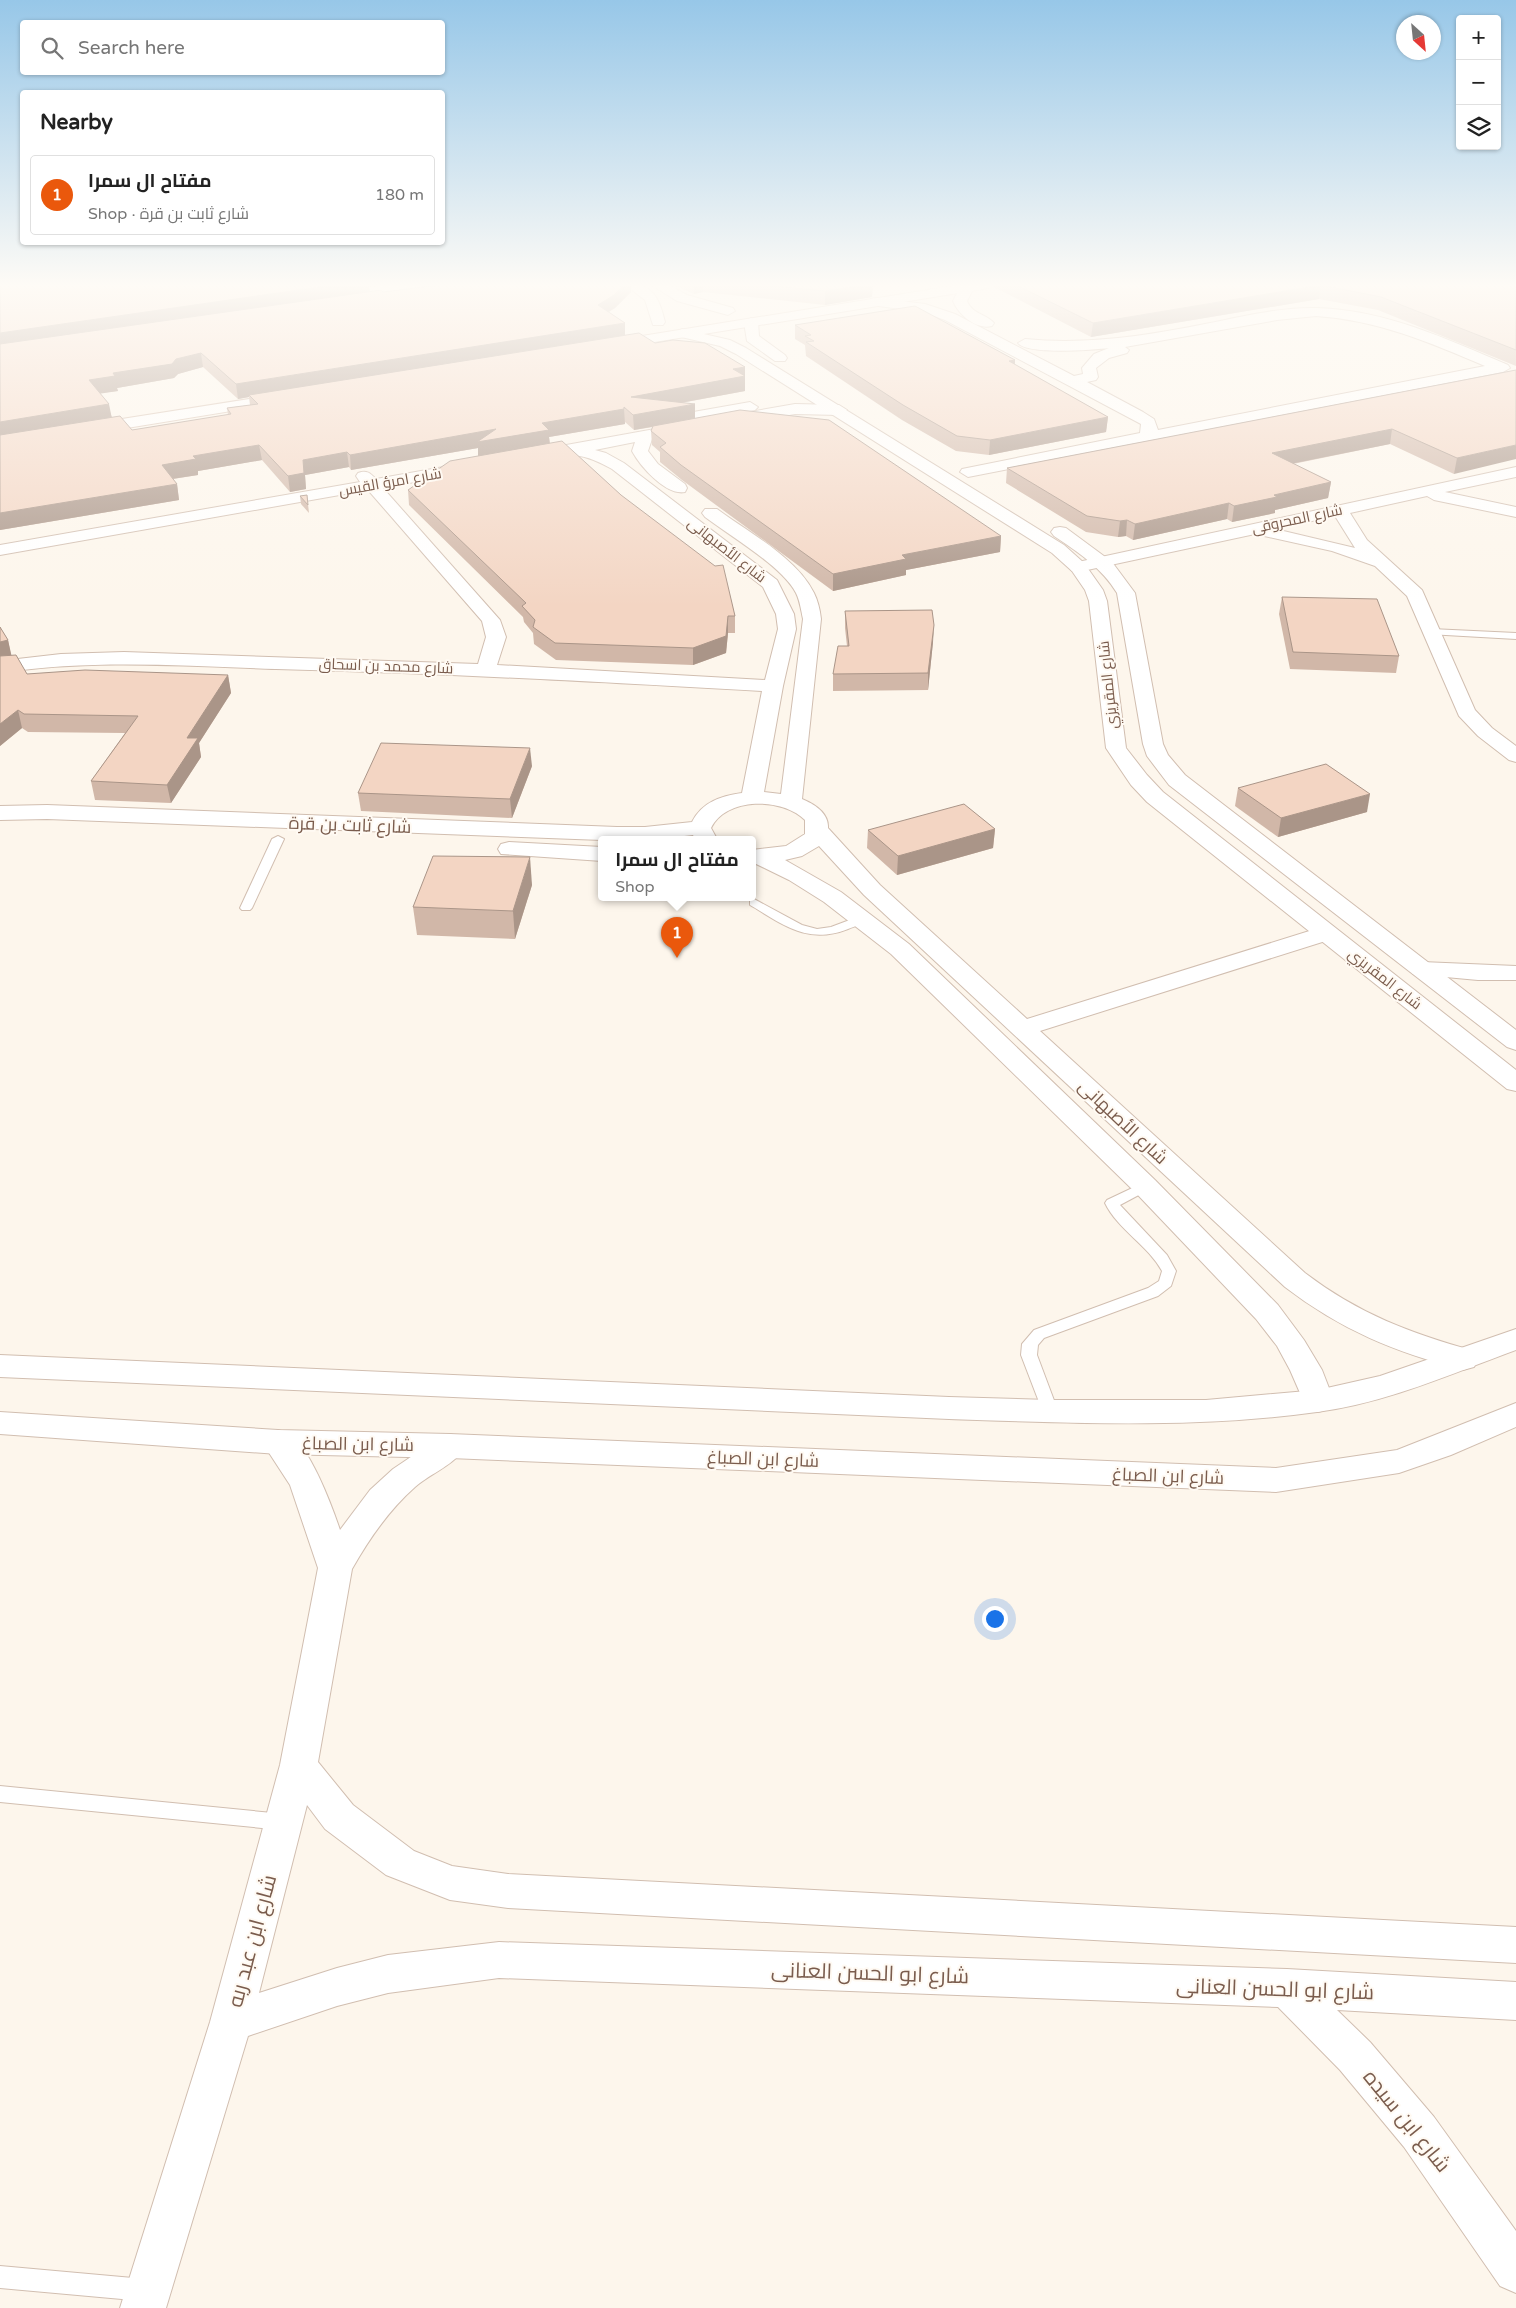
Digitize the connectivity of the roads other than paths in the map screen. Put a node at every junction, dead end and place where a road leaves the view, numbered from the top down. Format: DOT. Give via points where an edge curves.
graph roads {
  1 [pos="790,392"];
  2 [pos="810,392"];
  3 [pos="836,392"];
  4 [pos="1091,392"];
  5 [pos="1119,392"];
  6 [pos="1374,392"];
  7 [pos="210,395"];
  8 [pos="300,396"];
  9 [pos="150,404"];
  10 [pos="245,405"];
  11 [pos="839,410"];
  12 [pos="1158,412"];
  13 [pos="1174,417"];
  14 [pos="150,420"];
  15 [pos="1216,423"];
  16 [pos="77,432"];
  17 [pos="645,436"];
  18 [pos="1146,437"];
  19 [pos="573,449"];
  20 [pos="479,461"];
  21 [pos="968,472"];
  22 [pos="1508,474"];
  23 [pos="368,480"];
  24 [pos="1420,493"];
  25 [pos="1516,500"];
  26 [pos="1339,510"];
  27 [pos="1516,512"];
  28 [pos="1250,530"];
  29 [pos="0,540"];
  30 [pos="0,550"];
  31 [pos="1101,562"];
  32 [pos="1381,564"];
  33 [pos="1078,567"];
  34 [pos="1431,632"];
  35 [pos="1516,636"];
  36 [pos="0,667"];
  37 [pos="486,670"];
  38 [pos="773,686"];
  39 [pos="1516,756"];
  40 [pos="752,798"];
  41 [pos="791,802"];
  42 [pos="0,813"];
  43 [pos="0,830"];
  44 [pos="818,831"];
  45 [pos="306,832"];
  46 [pos="703,834"];
  47 [pos="278,840"];
  48 [pos="598,854"];
  49 [pos="756,856"];
  50 [pos="756,856"];
  51 [pos="754,903"];
  52 [pos="246,908"];
  53 [pos="863,919"];
  54 [pos="1327,933"];
  55 [pos="1422,969"];
  56 [pos="1516,973"];
  57 [pos="1021,1029"];
  58 [pos="1516,1042"];
  59 [pos="1516,1082"];
  60 [pos="1145,1186"];
  61 [pos="1516,1339"];
  62 [pos="1463,1359"];
  63 [pos="0,1366"];
  64 [pos="1318,1401"];
  65 [pos="1050,1411"];
  66 [pos="1516,1414"];
  67 [pos="0,1423"];
  68 [pos="278,1442"];
  69 [pos="450,1446"];
  70 [pos="335,1568"];
  71 [pos="299,1765"];
  72 [pos="0,1794"];
  73 [pos="283,1822"];
  74 [pos="1516,1945"];
  75 [pos="1287,1988"];
  76 [pos="1516,2000"];
  77 [pos="231,2022"];
  78 [pos="1515,2262"];
  79 [pos="0,2277"];
  80 [pos="145,2299"];
  1 -- 19 [label="street" via="763,405 518,454"];
  2 -- 11 [label="street, شارع المقريزي"];
  3 -- 21 [label="street, شارع المقريزي"];
  4 -- 18 [label="street" via="1148,422 1150,430"];
  5 -- 12 [label="street"];
  6 -- 15 [label="street"];
  7 -- 10 [label="street" via="208,399 215,404"];
  8 -- 10 [label="street"];
  9 -- 14 [label="street" via="161,404 168,410"];
  10 -- 14 [label="street"];
  11 -- 17 [label="street" via="795,409"];
  11 -- 33 [label="street, شارع المقريزي" via="1050,544"];
  13 -- 15 [label="street"];
  14 -- 16 [label="street"];
  15 -- 18 [label="street"];
  17 -- 19 [label="street"];
  17 -- 41 [label="street, شارع الأصبهانى" via="640,451 649,466 778,564 804,590 812,619"];
  18 -- 21 [label="street"];
  19 -- 38 [label="street, شارع الأصبهانى" via="600,456 618,466 771,584 785,614 787,629"];
  20 -- 23 [label="street, شارع امرؤ القيس"];
  21 -- 31 [label="street, شارع المقريزي" via="1082,546"];
  22 -- 24 [label="street, شارع المحروقى"];
  22 -- 25 [label="street"];
  23 -- 29 [label="street, شارع امرؤ القيس"];
  23 -- 30 [label="street, شارع امرؤ القيس"];
  23 -- 37 [label="street" via="491,620 496,637"];
  24 -- 26 [label="street, شارع المحروقى"];
  24 -- 27 [label="street"];
  26 -- 28 [label="street, شارع المحروقى"];
  26 -- 32 [label="street" via="1360,543"];
  28 -- 31 [label="street, شارع المحروقى"];
  28 -- 32 [label="street" via="1336,547"];
  31 -- 33 [label="street, شارع المحروقى"];
  31 -- 55 [label="street, شارع المقريزي" via="1118,578 1126,593 1153,744 1167,768 1191,791"];
  32 -- 34 [label="street" via="1415,594"];
  33 -- 54 [label="street, شارع المقريزي" via="1098,601 1114,737 1116,748 1126,764 1155,797"];
  34 -- 35 [label="lane"];
  34 -- 39 [label="street" via="1466,712"];
  36 -- 37 [label="street, شارع محمد بن اسحاق" via="46,660 88,659"];
  37 -- 38 [label="street, شارع محمد بن اسحاق"];
  38 -- 40 [label="street, شارع الأصبهانى"];
  40 -- 41 [label="street"];
  40 -- 46 [label="street" via="714,808 701,821"];
  41 -- 44 [label="street, شارع الأصبهانى" via="807,810 817,820"];
  42 -- 45 [label="street, شارع ثابت بن قرة" via="47,812"];
  43 -- 47 [label="street, شارع ثابت بن قرة"];
  44 -- 49 [label="street" via="813,839 791,852"];
  44 -- 57 [label="street, شارع الأصبهانى" via="872,890"];
  45 -- 46 [label="street, شارع ثابت بن قرة"];
  45 -- 47 [label="street, شارع ثابت بن قرة"];
  45 -- 48 [label="street, شارع ثابت بن قرة"];
  47 -- 52 [label="lane"];
  50 -- 53 [label="street, شارع الأصبهانى" via="815,884"];
  51 -- 53 [label="lane" via="804,931 816,933"];
  53 -- 60 [label="street, شارع الأصبهانى" via="900,949"];
  54 -- 57 [label="street"];
  54 -- 59 [label="street, شارع المقريزي"];
  55 -- 56 [label="street"];
  55 -- 58 [label="street, شارع المقريزي"];
  57 -- 62 [label="street, شارع الأصبهانى" via="1321,1301 1386,1336 1424,1350"];
  60 -- 64 [label="street, شارع الأصبهانى" via="1267,1312 1289,1340"];
  60 -- 65 [label="lane" via="1112,1203 1162,1258 1169,1270 1166,1283 1153,1292 1039,1334 1030,1344 1030,1355"];
  61 -- 62 [label="street"];
  62 -- 64 [label="street" via="1385,1386"];
  63 -- 65 [label="street"];
  64 -- 65 [label="street" via="1206,1411"];
  66 -- 69 [label="street, شارع ابن الصباغ" via="1400,1461 1276,1480"];
  67 -- 68 [label="street, شارع ابن الصباغ"];
  68 -- 69 [label="street, شارع ابن الصباغ"];
  68 -- 70 [label="street, شارع ابن عبد ربه" via="312,1498"];
  69 -- 70 [label="street, شارع ابن عبد ربه" via="382,1499 355,1534"];
  70 -- 71 [label="street, شارع ابن عبد ربه"];
  71 -- 73 [label="street, شارع ابن عبد ربه"];
  71 -- 74 [label="street" via="339,1817 400,1863 450,1883 508,1891"];
  72 -- 73 [label="lane"];
  73 -- 77 [label="street, شارع ابن عبد ربه"];
  75 -- 76 [label="street, شارع ابو الحسن العنانى"];
  75 -- 77 [label="street, شارع ابو الحسن العنانى" via="499,1960 388,1974"];
  75 -- 78 [label="street, شارع ابن سيده" via="1355,2056 1419,2132"];
  77 -- 80 [label="street, شارع ابن عبد ربه"];
  79 -- 80 [label="lane"];
}
